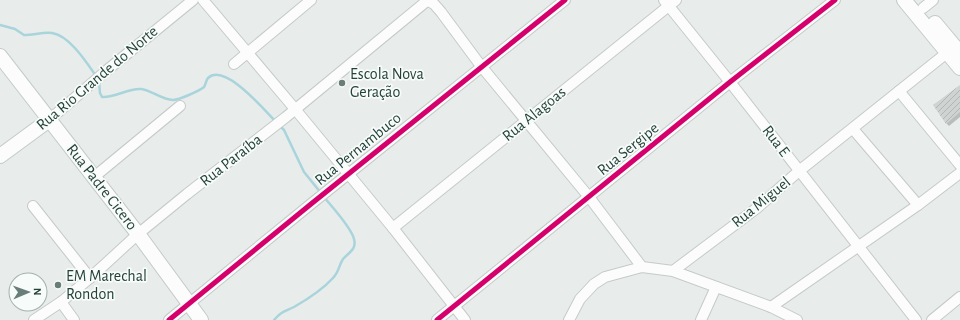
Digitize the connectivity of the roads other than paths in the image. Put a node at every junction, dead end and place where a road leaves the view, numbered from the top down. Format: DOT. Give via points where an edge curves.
graph roads {
  1 [pos="193,0"];
  2 [pos="203,0"];
  3 [pos="310,0"];
  4 [pos="427,0"];
  5 [pos="565,0"];
  6 [pos="835,0"];
  7 [pos="904,0"];
  8 [pos="669,2"];
  9 [pos="924,3"];
  10 [pos="956,49"];
  11 [pos="248,53"];
  12 [pos="0,56"];
  13 [pos="234,64"];
  14 [pos="481,66"];
  15 [pos="960,68"];
  16 [pos="730,82"];
  17 [pos="899,91"];
  18 [pos="180,106"];
  19 [pos="295,109"];
  20 [pos="49,120"];
  21 [pos="525,122"];
  22 [pos="853,129"];
  23 [pos="0,156"];
  24 [pos="960,165"];
  25 [pos="799,171"];
  26 [pos="960,173"];
  27 [pos="348,174"];
  28 [pos="94,177"];
  29 [pos="589,197"];
  30 [pos="918,205"];
  31 [pos="33,206"];
  32 [pos="393,228"];
  33 [pos="138,234"];
  34 [pos="858,247"];
  35 [pos="642,267"];
  36 [pos="673,271"];
  37 [pos="90,278"];
  38 [pos="716,287"];
  39 [pos="960,297"];
  40 [pos="61,302"];
  41 [pos="189,304"];
  42 [pos="455,306"];
  43 [pos="771,307"];
  44 [pos="34,320"];
  45 [pos="74,320"];
  46 [pos="169,320"];
  47 [pos="202,320"];
  48 [pos="437,320"];
  49 [pos="465,320"];
  50 [pos="571,320"];
  51 [pos="701,320"];
  52 [pos="797,320"];
  53 [pos="916,320"];
  54 [pos="932,320"];
  1 -- 20 [label="street, Rua Rio Grande do Norte"];
  2 -- 11 [label="street"];
  3 -- 11 [label="street"];
  4 -- 14 [label="street" via="441,12"];
  4 -- 19 [label="street, Rua Paraíba"];
  5 -- 14 [label="street, Rua Pernambuco"];
  6 -- 16 [label="street, Rua Sergipe"];
  7 -- 10 [label="main road"];
  8 -- 16 [label="street, Rua E"];
  8 -- 21 [label="street, Rua Alagoas"];
  9 -- 10 [label="main road"];
  10 -- 15 [label="main road"];
  10 -- 17 [label="street, Rua Miguel"];
  11 -- 13 [label="street"];
  11 -- 19 [label="street"];
  12 -- 20 [label="main road, Rua Padre Cicero"];
  14 -- 21 [label="street"];
  14 -- 27 [label="street, Rua Pernambuco"];
  16 -- 25 [label="street, Rua E"];
  16 -- 29 [label="street, Rua Sergipe"];
  17 -- 22 [label="street, Rua Miguel"];
  17 -- 24 [label="street"];
  18 -- 28 [label="street"];
  19 -- 27 [label="street"];
  19 -- 33 [label="street, Rua Paraíba"];
  20 -- 23 [label="main road, Rua Rio Grande do Norte"];
  20 -- 28 [label="main road, Rua Padre Cicero"];
  21 -- 29 [label="street"];
  21 -- 32 [label="street, Rua Alagoas"];
  22 -- 25 [label="street, Rua Miguel"];
  22 -- 30 [label="street"];
  25 -- 34 [label="street, Rua E"];
  25 -- 36 [label="street, Rua Miguel" via="757,208"];
  26 -- 30 [label="street"];
  27 -- 32 [label="street"];
  27 -- 41 [label="street, Rua Pernambuco"];
  28 -- 33 [label="main road, Rua Padre Cicero"];
  29 -- 35 [label="street"];
  29 -- 42 [label="street, Rua Sergipe"];
  30 -- 34 [label="street"];
  31 -- 37 [label="street"];
  32 -- 42 [label="street"];
  33 -- 37 [label="street, Rua Paraíba"];
  33 -- 41 [label="main road, Rua Padre Cicero"];
  34 -- 43 [label="street"];
  34 -- 53 [label="street, Rua E"];
  35 -- 36 [label="street"];
  35 -- 50 [label="street" via="605,277 594,284 580,299"];
  36 -- 38 [label="street"];
  37 -- 40 [label="street, Rua Paraíba"];
  38 -- 43 [label="street"];
  38 -- 51 [label="street"];
  39 -- 54 [label="street"];
  40 -- 44 [label="street, Rua Paraíba"];
  40 -- 45 [label="street"];
  41 -- 46 [label="street, Rua Pernambuco"];
  41 -- 47 [label="main road, Rua Padre Cicero"];
  42 -- 48 [label="street, Rua Sergipe"];
  42 -- 49 [label="street"];
  43 -- 52 [label="street"];
}
